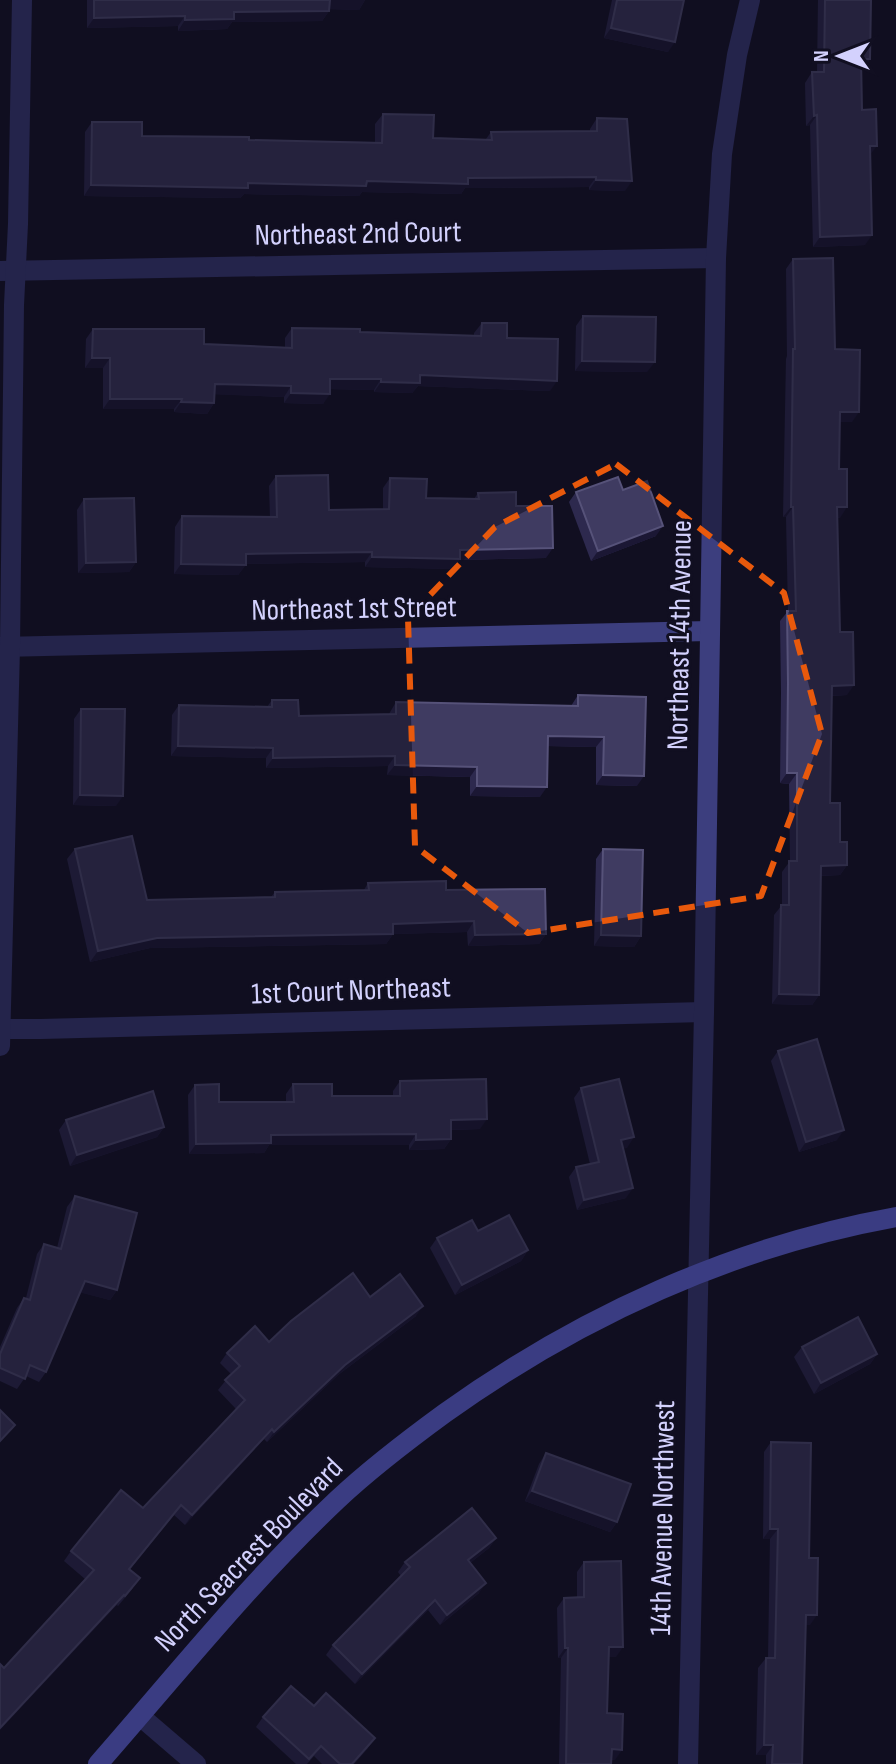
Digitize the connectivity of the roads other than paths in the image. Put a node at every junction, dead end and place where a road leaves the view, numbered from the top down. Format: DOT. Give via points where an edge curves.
graph roads {
  1 [pos="22,0"];
  2 [pos="750,0"];
  3 [pos="716,258"];
  4 [pos="8,270"];
  5 [pos="709,631"];
  6 [pos="5,647"];
  7 [pos="704,1012"];
  8 [pos="0,1029"];
  9 [pos="0,1046"];
  10 [pos="896,1217"];
  11 [pos="699,1274"];
  12 [pos="140,1716"];
  13 [pos="98,1764"];
  14 [pos="196,1764"];
  15 [pos="688,1764"];
  1 -- 4 [label="street"];
  2 -- 3 [label="street, Northeast 14th Avenue" via="722,154"];
  3 -- 4 [label="street, Northeast 2nd Court"];
  3 -- 5 [label="street, Northeast 14th Avenue"];
  4 -- 6 [label="street" via="14,305"];
  5 -- 6 [label="street, Northeast 1st Street"];
  5 -- 7 [label="street, Northeast 14th Avenue"];
  6 -- 8 [label="street"];
  7 -- 8 [label="street, 1st Court Northeast"];
  7 -- 11 [label="street, Northeast 14th Avenue"];
  8 -- 9 [label="street"];
  10 -- 11 [label="street, North Seacrest Boulevard" via="773,1247"];
  11 -- 12 [label="street, North Seacrest Boulevard" via="563,1338 484,1385 409,1439 274,1563"];
  11 -- 15 [label="street, 14th Avenue Northwest"];
  12 -- 13 [label="street, North Seacrest Boulevard"];
  12 -- 14 [label="street"];
}
